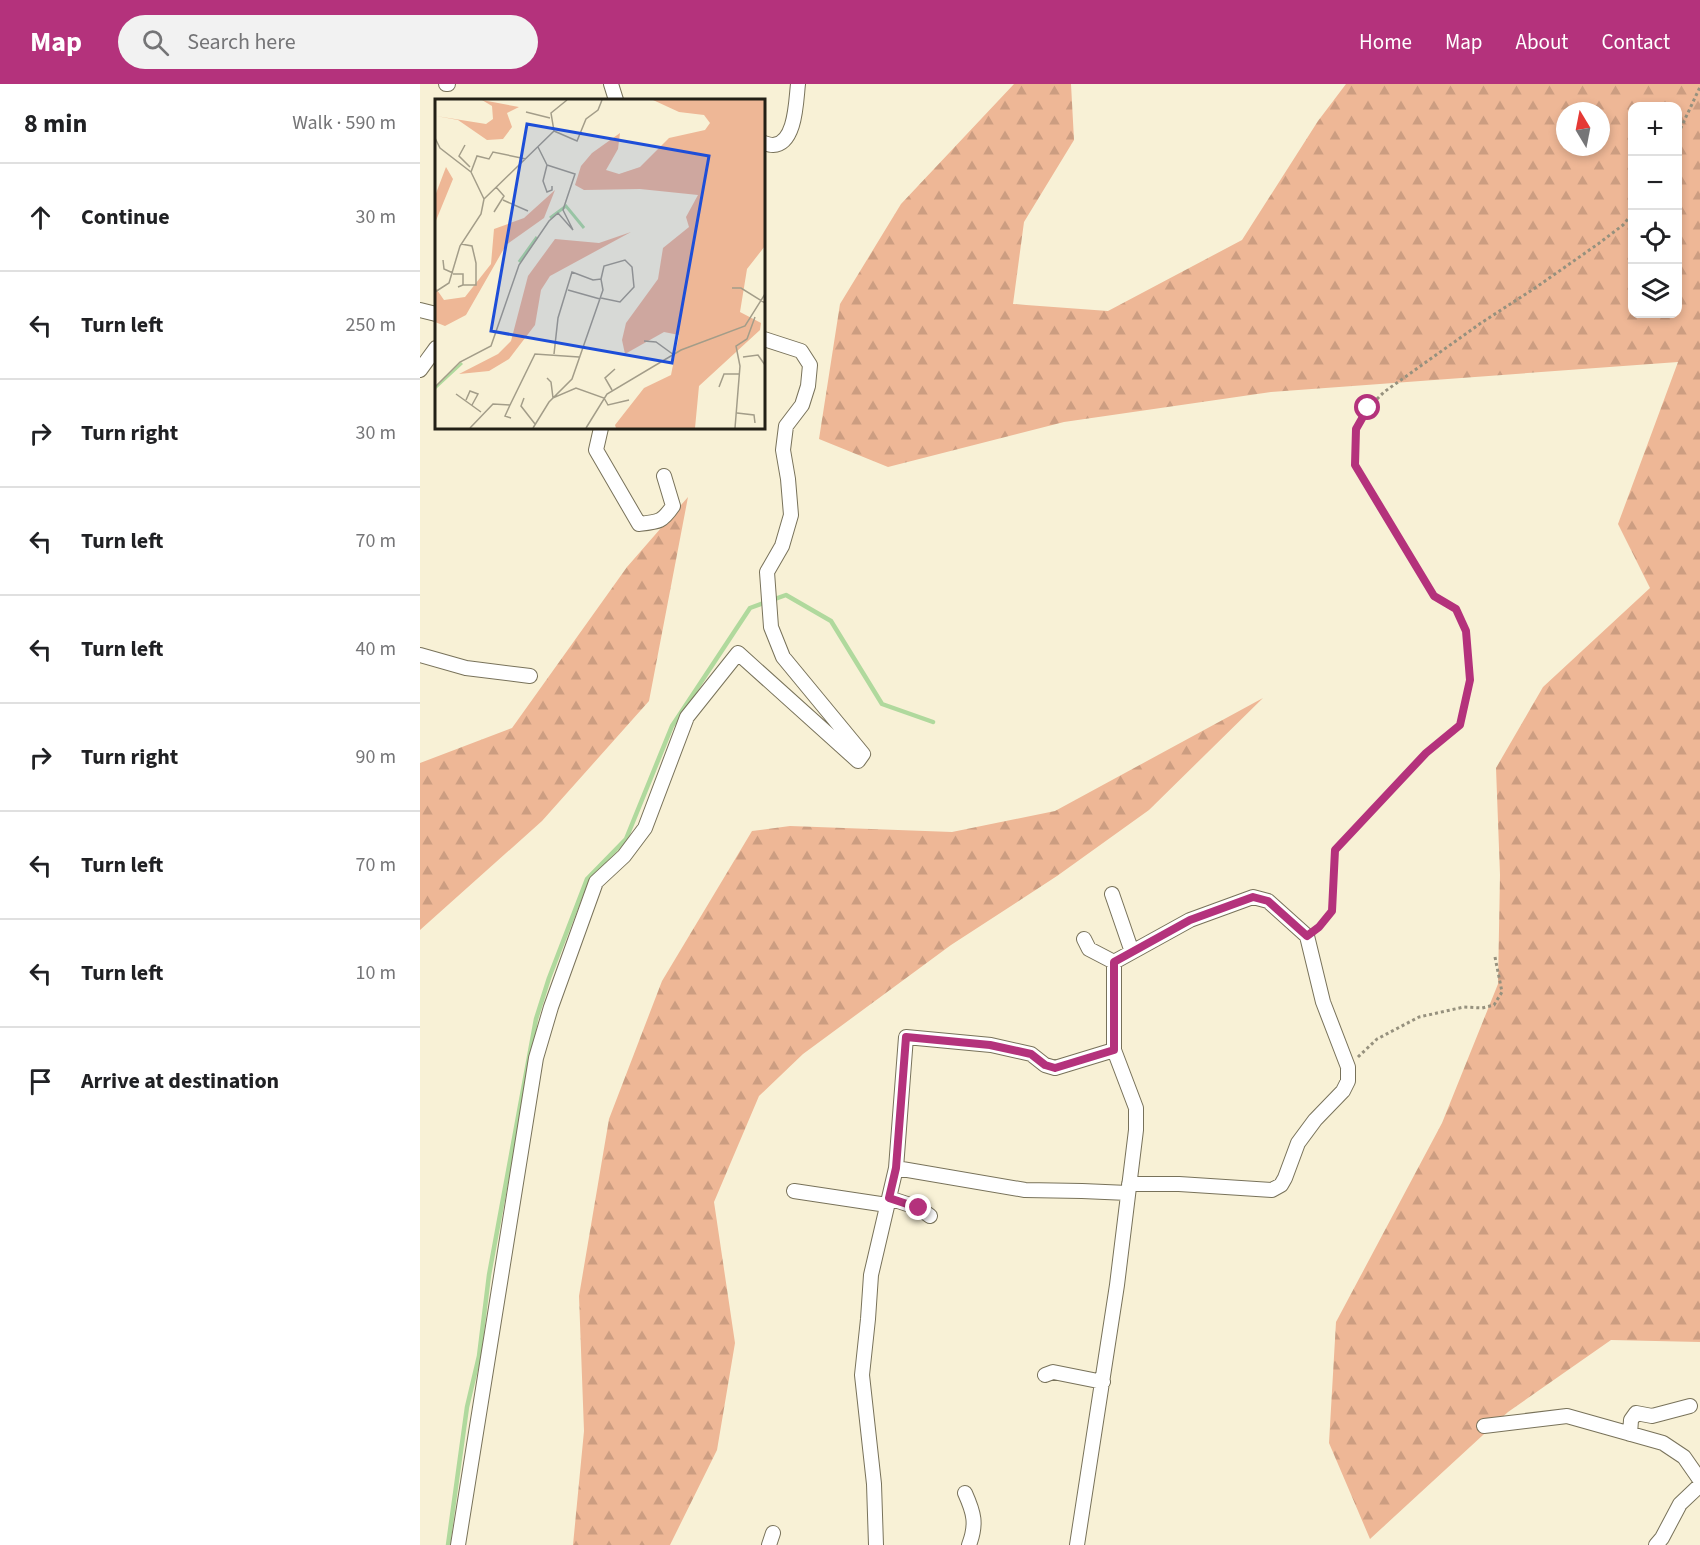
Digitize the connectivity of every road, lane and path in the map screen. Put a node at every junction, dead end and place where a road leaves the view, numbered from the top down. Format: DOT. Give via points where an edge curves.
graph roads {
  1 [pos="611,84"];
  2 [pos="798,84"];
  3 [pos="1700,87"];
  4 [pos="616,99"];
  5 [pos="1682,124"];
  6 [pos="765,143"];
  7 [pos="1628,219"];
  8 [pos="420,309"];
  9 [pos="435,314"];
  10 [pos="765,339"];
  11 [pos="435,349"];
  12 [pos="420,370"];
  13 [pos="601,429"];
  14 [pos="664,476"];
  15 [pos="420,656"];
  16 [pos="530,676"];
  17 [pos="1112,894"];
  18 [pos="1307,936"];
  19 [pos="1084,939"];
  20 [pos="1132,952"];
  21 [pos="1495,957"];
  22 [pos="1114,962"];
  23 [pos="1114,1050"];
  24 [pos="1348,1067"];
  25 [pos="896,1168"];
  26 [pos="1129,1188"];
  27 [pos="794,1191"];
  28 [pos="888,1202"];
  29 [pos="930,1216"];
  30 [pos="1045,1375"];
  31 [pos="1103,1382"];
  32 [pos="1690,1406"];
  33 [pos="1484,1426"];
  34 [pos="1630,1434"];
  35 [pos="1700,1480"];
  36 [pos="1700,1485"];
  37 [pos="965,1493"];
  38 [pos="458,1545"];
  39 [pos="876,1545"];
  40 [pos="969,1545"];
  41 [pos="1077,1545"];
  42 [pos="1656,1545"];
  1 -- 4 [label="street"];
  2 -- 6 [label="street" via="794,122 785,140 775,145"];
  3 -- 5 [label="path"];
  7 -- 18 [label="path" via="1536,288 1384,392 1368,408 1356,429 1355,465 1434,596 1456,609 1466,631 1470,680 1460,725 1426,753 1335,850 1332,911"];
  8 -- 9 [label="street"];
  10 -- 38 [label="street" via="801,351 810,365 802,405 786,426 783,450 791,515 782,546 767,572 771,627 783,657 863,754 858,761 738,653 687,717 645,828 624,856 596,882 536,1058"];
  11 -- 12 [label="street"];
  13 -- 14 [label="street" via="596,450 639,524 665,518 674,506"];
  15 -- 16 [label="street" via="466,668"];
  17 -- 20 [label="street"];
  18 -- 20 [label="street" via="1268,901 1253,897 1190,920"];
  18 -- 24 [label="street" via="1323,1002"];
  19 -- 22 [label="street" via="1089,949"];
  20 -- 22 [label="street"];
  21 -- 24 [label="path" via="1502,992 1494,1005 1419,1017 1377,1039"];
  22 -- 23 [label="street"];
  23 -- 25 [label="street" via="1055,1068 1031,1054 990,1045 906,1037"];
  23 -- 26 [label="street" via="1136,1108"];
  24 -- 26 [label="street" via="1343,1091 1298,1143 1285,1178 1272,1190 1179,1184"];
  25 -- 26 [label="street" via="1025,1190"];
  25 -- 28 [label="street"];
  26 -- 31 [label="street"];
  27 -- 28 [label="street"];
  28 -- 29 [label="street" via="919,1208"];
  28 -- 39 [label="street" via="871,1275 862,1375 874,1484"];
  30 -- 31 [label="street" via="1053,1372"];
  31 -- 41 [label="street"];
  32 -- 34 [label="street" via="1652,1416 1636,1413"];
  33 -- 34 [label="street" via="1567,1416"];
  34 -- 35 [label="street" via="1663,1443 1684,1457"];
  36 -- 42 [label="street" via="1680,1504"];
  37 -- 40 [label="street" via="973,1510 974,1532"];
}
